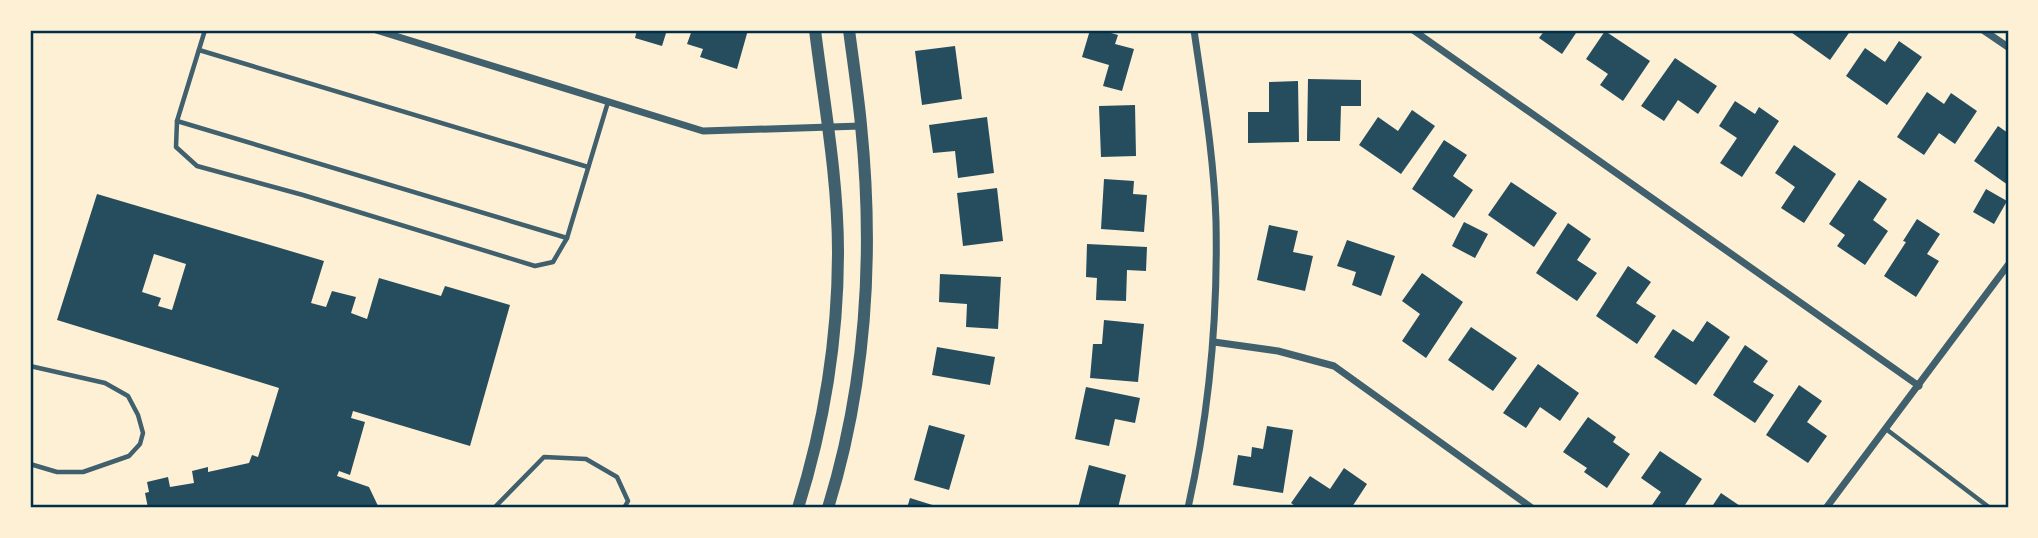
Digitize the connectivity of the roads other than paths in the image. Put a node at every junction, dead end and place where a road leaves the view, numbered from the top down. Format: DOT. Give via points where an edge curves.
graph roads {
  1 [pos="205,30"];
  2 [pos="376,30"];
  3 [pos="816,30"];
  4 [pos="849,30"];
  5 [pos="1194,30"];
  6 [pos="1413,30"];
  7 [pos="1983,30"];
  8 [pos="2008,47"];
  9 [pos="199,50"];
  10 [pos="608,102"];
  11 [pos="177,121"];
  12 [pos="862,126"];
  13 [pos="827,127"];
  14 [pos="588,167"];
  15 [pos="566,238"];
  16 [pos="2008,265"];
  17 [pos="1214,342"];
  18 [pos="30,366"];
  19 [pos="1919,386"];
  20 [pos="1886,429"];
  21 [pos="30,464"];
  22 [pos="494,508"];
  23 [pos="624,508"];
  24 [pos="798,508"];
  25 [pos="828,508"];
  26 [pos="1188,508"];
  27 [pos="1532,508"];
  28 [pos="1826,508"];
  29 [pos="1990,508"];
  1 -- 9 [label="lane"];
  2 -- 10 [label="street"];
  3 -- 13 [label="street"];
  4 -- 12 [label="street"];
  5 -- 17 [label="street" via="1216,220"];
  6 -- 19 [label="street"];
  7 -- 8 [label="street"];
  9 -- 11 [label="lane"];
  9 -- 14 [label="lane"];
  10 -- 13 [label="street" via="703,131"];
  10 -- 14 [label="lane"];
  11 -- 15 [label="lane"];
  11 -- 15 [label="lane" via="176,147 197,166 535,266 553,262"];
  12 -- 13 [label="street"];
  12 -- 25 [label="street" via="867,247 861,346 848,434"];
  13 -- 24 [label="street" via="838,249 834,333 822,414"];
  14 -- 15 [label="lane"];
  16 -- 19 [label="street"];
  17 -- 26 [label="street"];
  17 -- 27 [label="street" via="1278,351 1334,366"];
  18 -- 21 [label="lane" via="105,383 128,396 143,433 130,456 83,472 57,472"];
  19 -- 20 [label="street"];
  20 -- 28 [label="street"];
  20 -- 29 [label="lane"];
  22 -- 23 [label="lane" via="544,457 586,459 617,477 628,501"];
}
